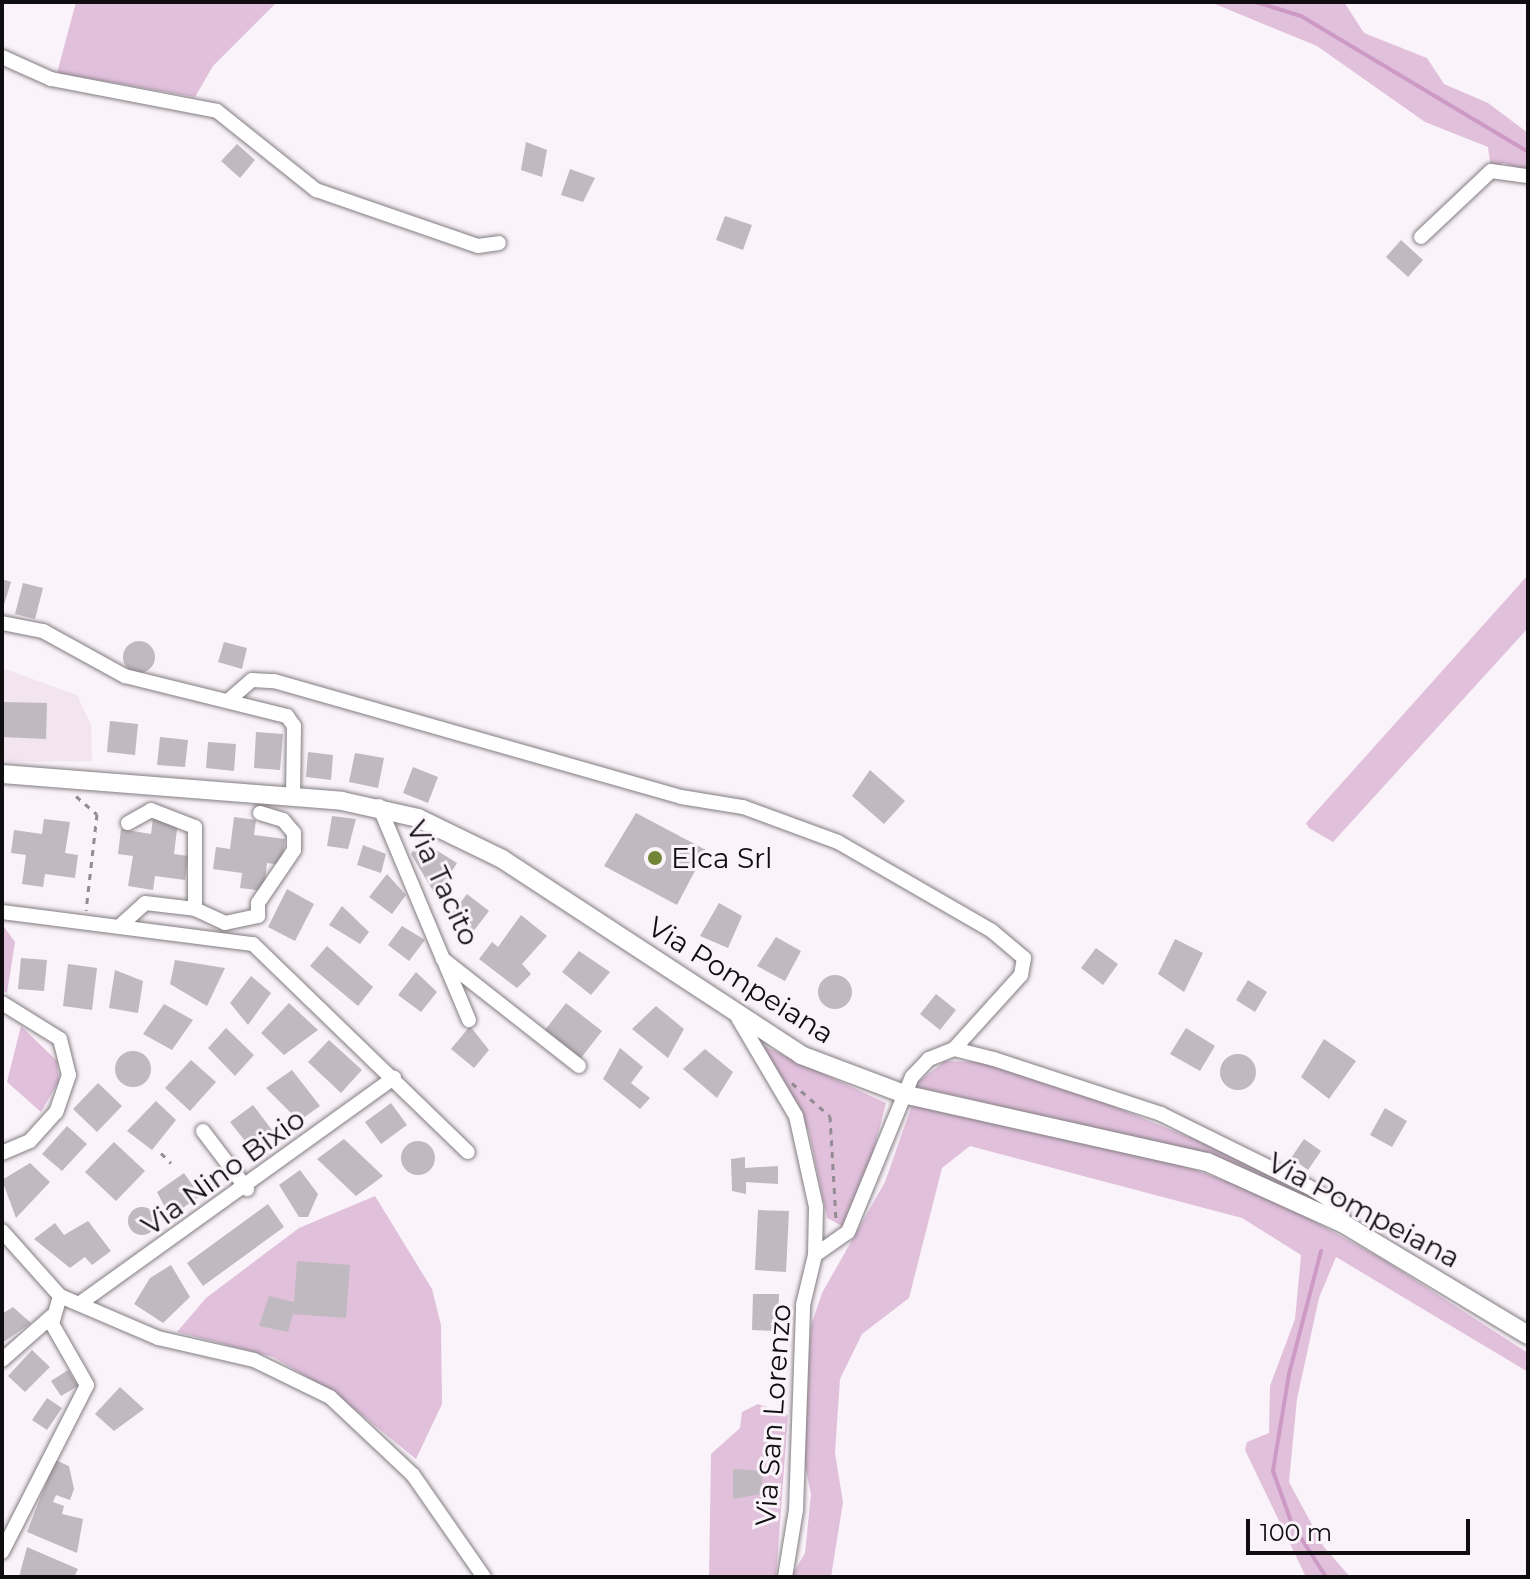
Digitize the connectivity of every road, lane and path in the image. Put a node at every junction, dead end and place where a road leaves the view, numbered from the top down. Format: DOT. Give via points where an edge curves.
graph roads {
  1 [pos="2,57"];
  2 [pos="1528,176"];
  3 [pos="1421,237"];
  4 [pos="499,243"];
  5 [pos="2,623"];
  6 [pos="230,699"];
  7 [pos="2,774"];
  8 [pos="64,787"];
  9 [pos="293,797"];
  10 [pos="379,806"];
  11 [pos="260,813"];
  12 [pos="128,823"];
  13 [pos="195,909"];
  14 [pos="86,910"];
  15 [pos="2,912"];
  16 [pos="122,924"];
  17 [pos="224,929"];
  18 [pos="443,959"];
  19 [pos="2,1003"];
  20 [pos="738,1018"];
  21 [pos="469,1020"];
  22 [pos="954,1049"];
  23 [pos="579,1066"];
  24 [pos="394,1078"];
  25 [pos="779,1081"];
  26 [pos="907,1095"];
  27 [pos="203,1131"];
  28 [pos="468,1152"];
  29 [pos="2,1153"];
  30 [pos="161,1153"];
  31 [pos="171,1163"];
  32 [pos="247,1189"];
  33 [pos="1344,1224"];
  34 [pos="2,1231"];
  35 [pos="834,1244"];
  36 [pos="815,1255"];
  37 [pos="60,1296"];
  38 [pos="79,1304"];
  39 [pos="52,1316"];
  40 [pos="1528,1335"];
  41 [pos="2,1360"];
  42 [pos="2,1552"];
  43 [pos="484,1577"];
  44 [pos="785,1577"];
  1 -- 4 [label="street" via="51,79 217,111 316,190 478,246"];
  2 -- 3 [label="street" via="1491,171"];
  5 -- 6 [label="street" via="43,631 125,676"];
  6 -- 9 [label="street" via="287,716 294,726"];
  6 -- 22 [label="street" via="252,680 274,681 681,797 743,807 838,842 992,931 1024,958 1021,975"];
  7 -- 9 [label="main road, Via Pompeiana"];
  8 -- 14 [label="path" via="97,814"];
  9 -- 10 [label="main road, Via Pompeiana"];
  10 -- 18 [label="street, Via Tacito"];
  10 -- 20 [label="main road, Via Pompeiana" via="476,843"];
  11 -- 17 [label="street" via="283,820 294,833 294,850 258,903 258,916"];
  12 -- 13 [label="street" via="151,810 195,827"];
  13 -- 16 [label="street" via="145,903"];
  13 -- 17 [label="street"];
  15 -- 16 [label="street"];
  16 -- 17 [label="street"];
  17 -- 24 [label="street" via="268,954"];
  18 -- 21 [label="street"];
  18 -- 23 [label="street, Via Tacito"];
  19 -- 29 [label="street" via="60,1039 69,1075 56,1112 30,1141"];
  20 -- 25 [label="street, Via San Lorenzo"];
  20 -- 26 [label="main road, Via Pompeiana" via="801,1055"];
  22 -- 26 [label="street" via="929,1059"];
  22 -- 33 [label="street" via="1081,1086 1236,1148 1340,1207"];
  24 -- 28 [label="street"];
  24 -- 32 [label="street, Via Nino Bixio"];
  25 -- 35 [label="path" via="805,1088 830,1116 839,1195"];
  25 -- 36 [label="street, Via San Lorenzo" via="809,1161"];
  26 -- 33 [label="main road, Via Pompeiana" via="1163,1149 1253,1180"];
  26 -- 35 [label="street" via="860,1210"];
  27 -- 32 [label="street"];
  30 -- 31 [label="path"];
  32 -- 38 [label="street, Via Nino Bixio"];
  33 -- 40 [label="main road, Via Pompeiana"];
  34 -- 37 [label="street"];
  35 -- 36 [label="street"];
  36 -- 44 [label="street, Via San Lorenzo" via="803,1305 796,1510"];
  37 -- 38 [label="street"];
  37 -- 39 [label="street"];
  38 -- 43 [label="street" via="158,1338 241,1355 330,1397 413,1475"];
  39 -- 41 [label="street"];
  39 -- 42 [label="street" via="87,1385"];
}
